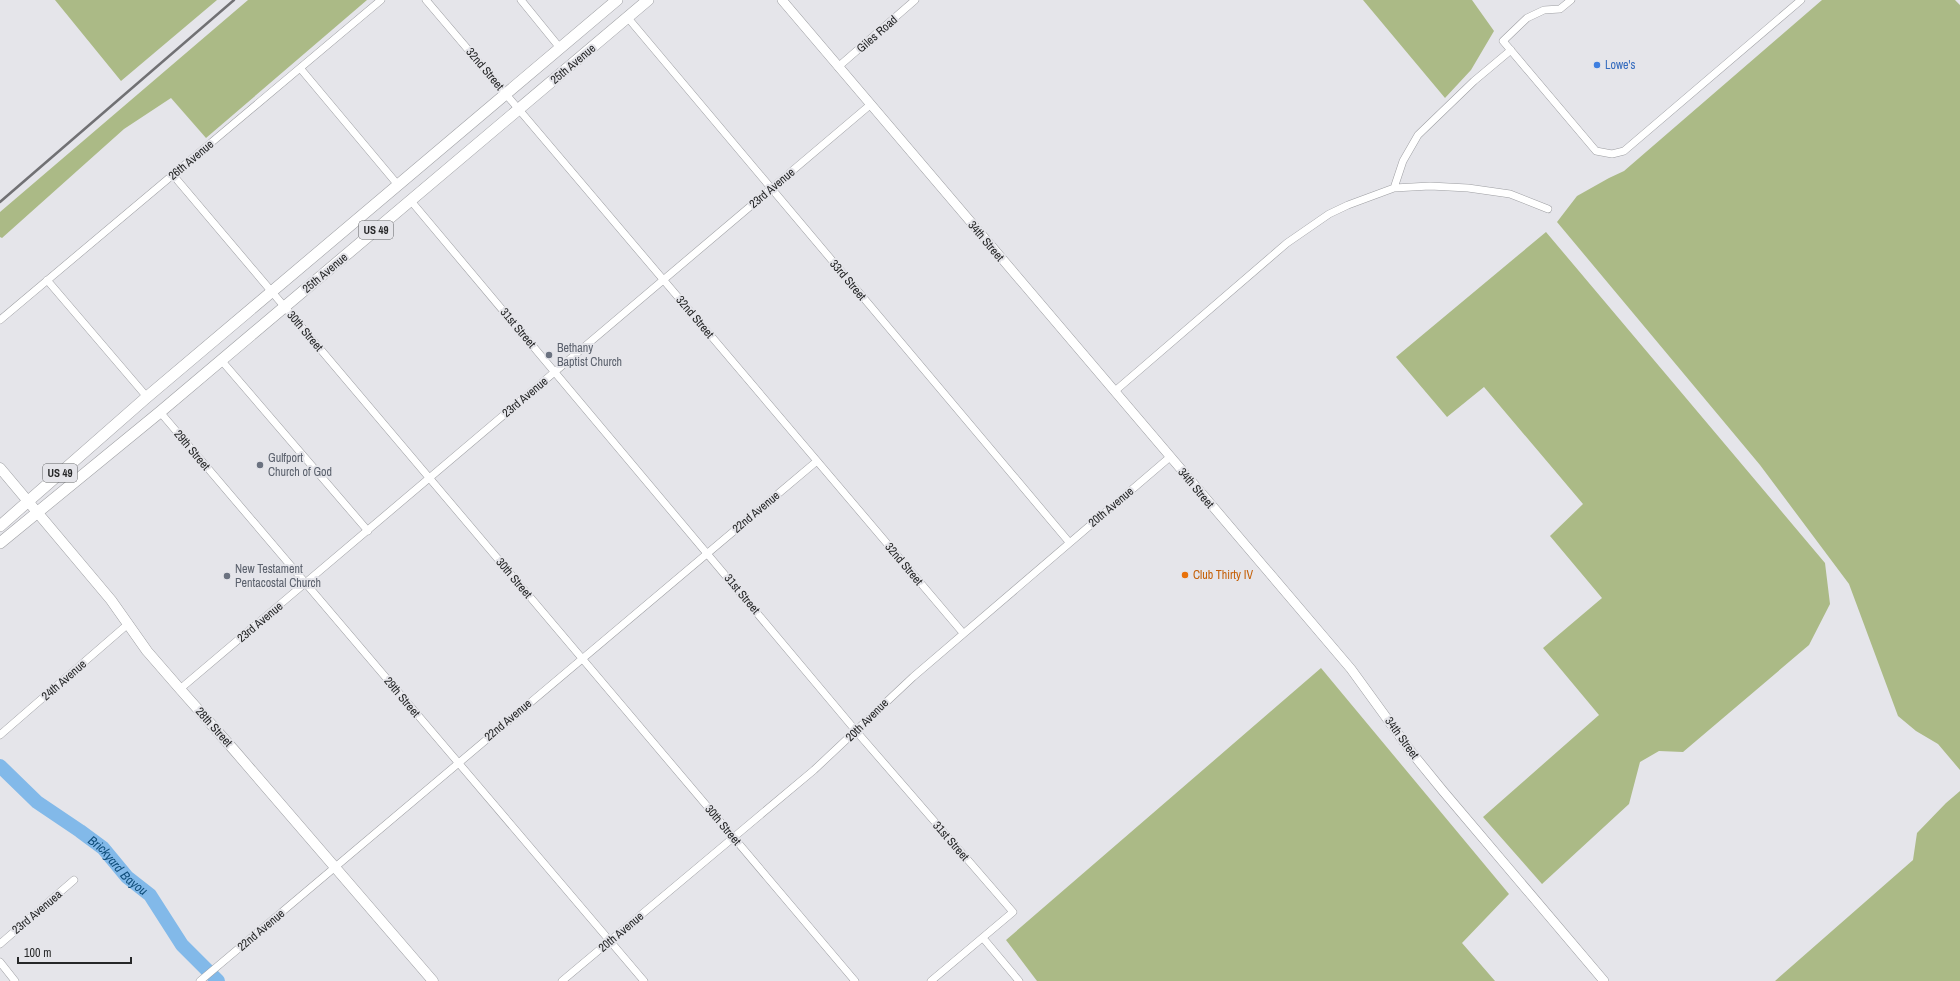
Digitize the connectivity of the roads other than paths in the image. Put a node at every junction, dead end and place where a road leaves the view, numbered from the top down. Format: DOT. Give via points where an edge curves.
graph roads {
  1 [pos="381,0"];
  2 [pos="426,0"];
  3 [pos="521,0"];
  4 [pos="648,0"];
  5 [pos="782,0"];
  6 [pos="915,0"];
  7 [pos="1571,0"];
  8 [pos="1801,0"];
  9 [pos="613,1"];
  10 [pos="628,18"];
  11 [pos="560,48"];
  12 [pos="1511,50"];
  13 [pos="300,68"];
  14 [pos="838,68"];
  15 [pos="506,94"];
  16 [pos="870,105"];
  17 [pos="519,109"];
  18 [pos="173,175"];
  19 [pos="398,185"];
  20 [pos="1394,188"];
  21 [pos="772,189"];
  22 [pos="411,201"];
  23 [pos="1548,209"];
  24 [pos="47,280"];
  25 [pos="664,280"];
  26 [pos="272,292"];
  27 [pos="284,307"];
  28 [pos="0,320"];
  29 [pos="221,360"];
  30 [pos="555,372"];
  31 [pos="1114,391"];
  32 [pos="147,397"];
  33 [pos="160,412"];
  34 [pos="1170,458"];
  35 [pos="817,461"];
  36 [pos="0,468"];
  37 [pos="430,478"];
  38 [pos="28,501"];
  39 [pos="37,512"];
  40 [pos="0,526"];
  41 [pos="368,531"];
  42 [pos="1069,542"];
  43 [pos="0,543"];
  44 [pos="708,553"];
  45 [pos="306,584"];
  46 [pos="128,624"];
  47 [pos="963,633"];
  48 [pos="582,658"];
  49 [pos="180,690"];
  50 [pos="856,731"];
  51 [pos="1,732"];
  52 [pos="458,762"];
  53 [pos="734,838"];
  54 [pos="335,868"];
  55 [pos="74,880"];
  56 [pos="983,938"];
  57 [pos="610,941"];
  58 [pos="0,944"];
  59 [pos="0,962"];
  60 [pos="15,981"];
  61 [pos="200,981"];
  62 [pos="433,981"];
  63 [pos="562,981"];
  64 [pos="644,981"];
  65 [pos="855,981"];
  66 [pos="931,981"];
  67 [pos="1019,981"];
  68 [pos="1604,981"];
  1 -- 13 [label="street, 26th Avenue"];
  2 -- 15 [label="street, 32nd Street"];
  3 -- 11 [label="street"];
  4 -- 10 [label="main road, 25th Avenue / US 49"];
  5 -- 14 [label="street, 34th Street"];
  6 -- 14 [label="street, Giles Road"];
  7 -- 12 [label="street" via="1560,9 1544,10 1527,18 1503,41"];
  8 -- 12 [label="street" via="1624,151 1612,154 1596,151"];
  9 -- 11 [label="main road, 25th Avenue / US 49"];
  10 -- 17 [label="main road, 25th Avenue / US 49"];
  10 -- 21 [label="street, 33rd Street"];
  11 -- 15 [label="main road, 25th Avenue / US 49"];
  12 -- 20 [label="street" via="1474,81 1418,136 1403,161"];
  13 -- 18 [label="street, 26th Avenue"];
  13 -- 19 [label="street"];
  14 -- 16 [label="street, 34th Street"];
  15 -- 17 [label="street, 32nd Street"];
  15 -- 19 [label="main road, 25th Avenue / US 49"];
  16 -- 21 [label="street, 23rd Avenue"];
  16 -- 31 [label="street, 34th Street"];
  17 -- 22 [label="main road, 25th Avenue / US 49"];
  17 -- 25 [label="street, 32nd Street"];
  18 -- 24 [label="street, 26th Avenue"];
  18 -- 26 [label="street, 30th Street"];
  19 -- 26 [label="main road, 25th Avenue / US 49"];
  20 -- 23 [label="street" via="1468,188 1510,194"];
  20 -- 31 [label="street" via="1342,208 1287,243"];
  21 -- 25 [label="street, 23rd Avenue"];
  21 -- 42 [label="street, 33rd Street"];
  22 -- 27 [label="main road, 25th Avenue / US 49"];
  22 -- 30 [label="street, 31st Street"];
  24 -- 28 [label="street, 26th Avenue"];
  24 -- 32 [label="street"];
  25 -- 30 [label="street, 23rd Avenue"];
  25 -- 35 [label="street, 32nd Street"];
  26 -- 27 [label="street, 30th Street"];
  26 -- 32 [label="main road, 25th Avenue / US 49"];
  27 -- 29 [label="main road, 25th Avenue / US 49"];
  27 -- 37 [label="street, 30th Street"];
  29 -- 33 [label="main road, 25th Avenue / US 49"];
  29 -- 41 [label="street"];
  30 -- 37 [label="street, 23rd Avenue"];
  30 -- 44 [label="street, 31st Street"];
  31 -- 34 [label="street, 34th Street"];
  32 -- 38 [label="main road, 25th Avenue / US 49"];
  33 -- 39 [label="main road, 25th Avenue / US 49"];
  33 -- 45 [label="street, 29th Street"];
  34 -- 42 [label="street, 20th Avenue"];
  34 -- 68 [label="street, 34th Street" via="1351,669 1439,786"];
  35 -- 44 [label="street, 22nd Avenue"];
  35 -- 47 [label="street, 32nd Street"];
  36 -- 38 [label="main road, 28th Street"];
  37 -- 41 [label="street, 23rd Avenue"];
  37 -- 48 [label="street, 30th Street"];
  38 -- 39 [label="main road, 28th Street"];
  38 -- 40 [label="main road, 25th Avenue / US 49"];
  39 -- 43 [label="main road, 25th Avenue / US 49"];
  39 -- 46 [label="main road, 28th Street"];
  41 -- 45 [label="street, 23rd Avenue"];
  42 -- 47 [label="street, 20th Avenue"];
  44 -- 48 [label="street, 22nd Avenue"];
  44 -- 50 [label="street, 31st Street"];
  45 -- 49 [label="street, 23rd Avenue"];
  45 -- 52 [label="street, 29th Street"];
  46 -- 49 [label="main road, 28th Street"];
  46 -- 51 [label="street, 24th Avenue"];
  47 -- 50 [label="street, 20th Avenue"];
  48 -- 52 [label="street, 22nd Avenue"];
  48 -- 53 [label="street, 30th Street"];
  49 -- 54 [label="main road, 28th Street"];
  50 -- 53 [label="street, 20th Avenue"];
  50 -- 56 [label="street, 31st Street" via="1013,912"];
  52 -- 54 [label="street, 22nd Avenue"];
  52 -- 57 [label="street, 29th Street"];
  53 -- 57 [label="street, 20th Avenue"];
  53 -- 65 [label="street, 30th Street"];
  54 -- 61 [label="street, 22nd Avenue"];
  54 -- 62 [label="main road, 28th Street"];
  55 -- 58 [label="street, 23rd Avenuea"];
  56 -- 66 [label="street"];
  56 -- 67 [label="street"];
  57 -- 63 [label="street, 20th Avenue"];
  57 -- 64 [label="street, 29th Street"];
  59 -- 60 [label="street"];
}
